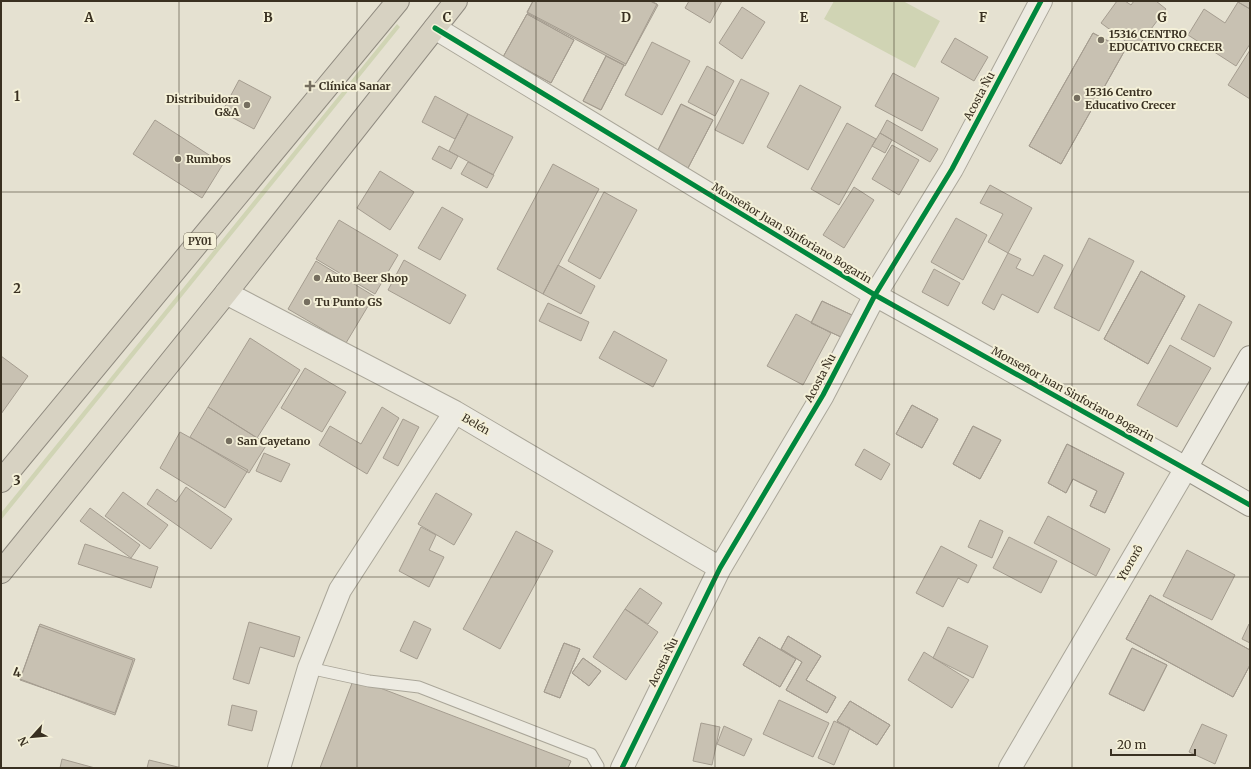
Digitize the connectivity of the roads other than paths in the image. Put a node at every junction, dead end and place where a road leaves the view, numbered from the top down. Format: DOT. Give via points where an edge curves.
graph roads {
  1 [pos="398,1"];
  2 [pos="456,1"];
  3 [pos="1041,1"];
  4 [pos="435,28"];
  5 [pos="226,293"];
  6 [pos="875,295"];
  7 [pos="1250,357"];
  8 [pos="455,412"];
  9 [pos="1186,468"];
  10 [pos="1,481"];
  11 [pos="1250,505"];
  12 [pos="720,568"];
  13 [pos="1,572"];
  14 [pos="309,668"];
  15 [pos="279,768"];
  16 [pos="597,768"];
  17 [pos="622,768"];
  18 [pos="1010,768"];
  1 -- 10 [label="highway, PY01"];
  2 -- 4 [label="highway"];
  3 -- 6 [label="street, Acosta Ñu" via="952,169"];
  4 -- 5 [label="highway"];
  4 -- 6 [label="street, Monseñor Juan Sinforiano Bogarin"];
  5 -- 8 [label="street, Belén"];
  5 -- 13 [label="highway"];
  6 -- 9 [label="street, Monseñor Juan Sinforiano Bogarin"];
  6 -- 12 [label="street, Acosta Ñu" via="823,395"];
  7 -- 9 [label="street, Ytororô"];
  8 -- 12 [label="street, Belén"];
  8 -- 14 [label="street" via="340,590"];
  9 -- 11 [label="street, Monseñor Juan Sinforiano Bogarin"];
  9 -- 18 [label="street, Ytororô"];
  12 -- 17 [label="street, Acosta Ñu"];
  14 -- 15 [label="street"];
  14 -- 16 [label="lane" via="369,681 419,687 591,754"];
}
